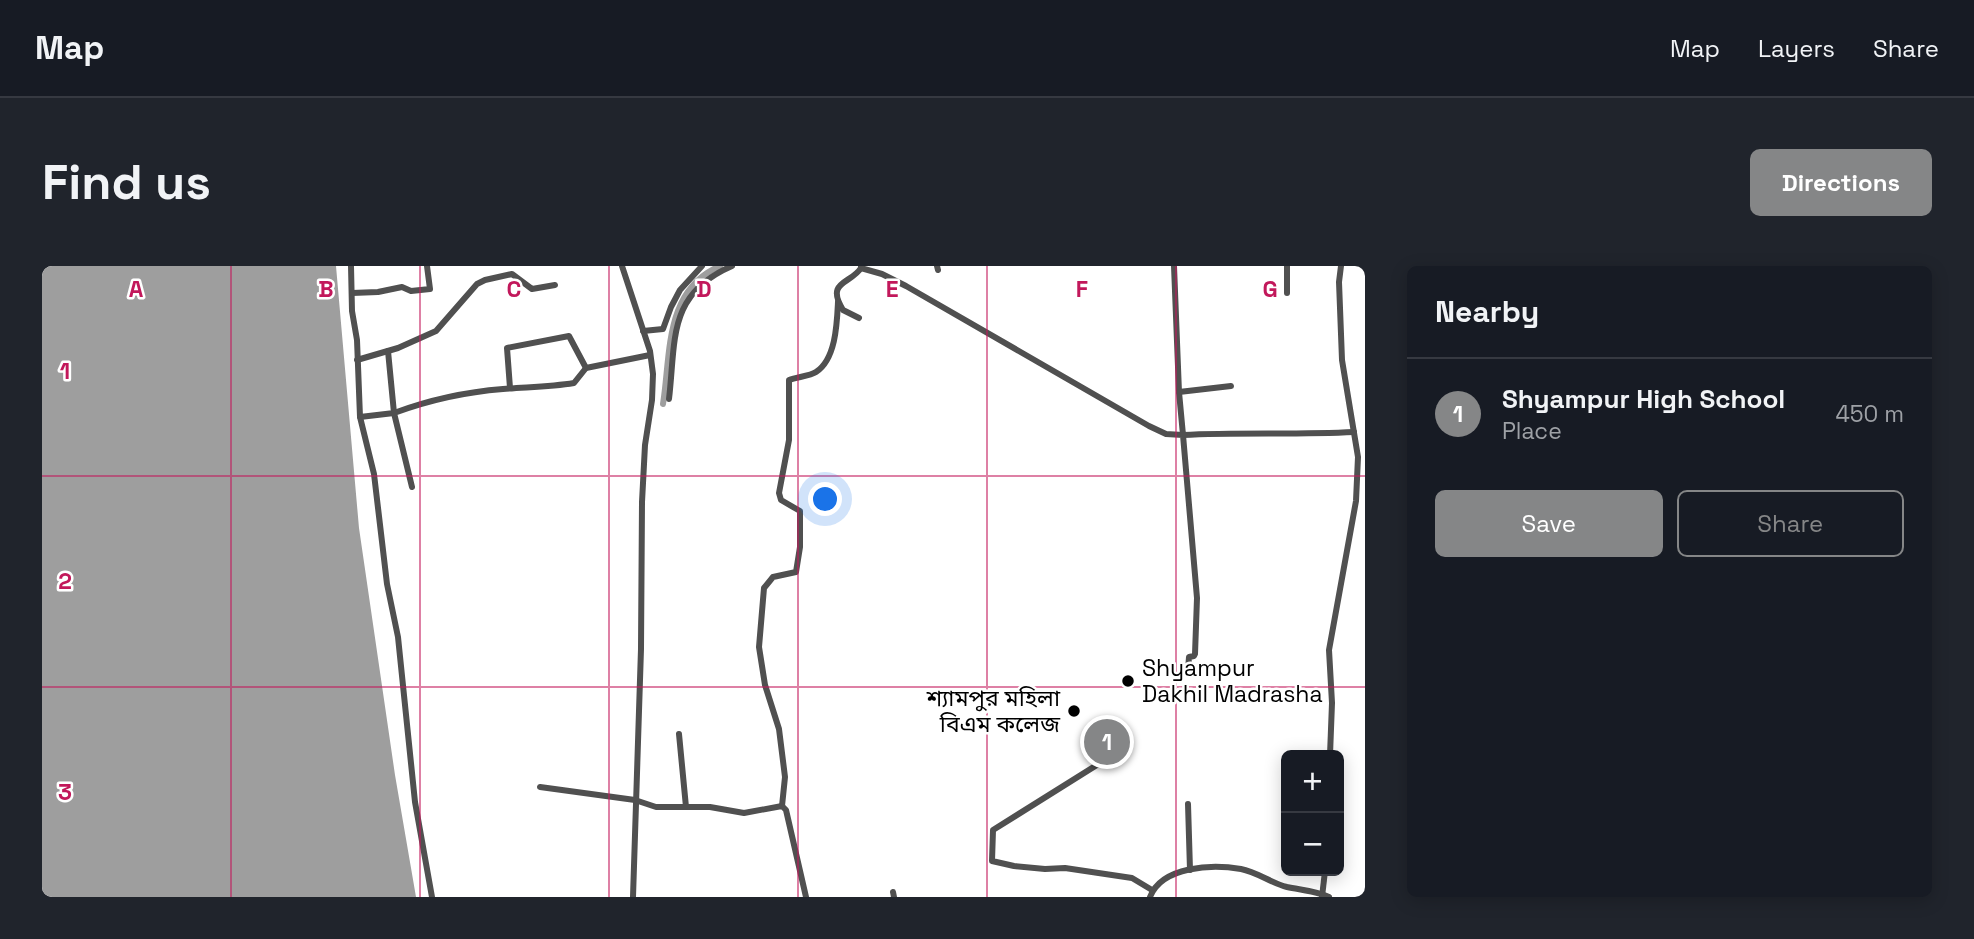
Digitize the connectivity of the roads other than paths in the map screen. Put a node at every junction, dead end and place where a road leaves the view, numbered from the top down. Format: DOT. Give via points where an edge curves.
graph roads {
  1 [pos="351,266"];
  2 [pos="427,266"];
  3 [pos="622,266"];
  4 [pos="702,266"];
  5 [pos="732,266"];
  6 [pos="1174,266"];
  7 [pos="1287,266"];
  8 [pos="1340,266"];
  9 [pos="861,267"];
  10 [pos="555,285"];
  11 [pos="352,293"];
  12 [pos="1287,293"];
  13 [pos="838,302"];
  14 [pos="859,318"];
  15 [pos="643,331"];
  16 [pos="388,351"];
  17 [pos="650,355"];
  18 [pos="357,360"];
  19 [pos="586,368"];
  20 [pos="1231,386"];
  21 [pos="510,388"];
  22 [pos="1180,392"];
  23 [pos="669,399"];
  24 [pos="394,413"];
  25 [pos="360,417"];
  26 [pos="1354,432"];
  27 [pos="1183,435"];
  28 [pos="412,487"];
  29 [pos="1188,670"];
  30 [pos="679,734"];
  31 [pos="1124,748"];
  32 [pos="1330,750"];
  33 [pos="540,787"];
  34 [pos="635,800"];
  35 [pos="1188,804"];
  36 [pos="782,806"];
  37 [pos="686,807"];
  38 [pos="1189,870"];
  39 [pos="1325,876"];
  40 [pos="1151,893"];
  41 [pos="1324,896"];
  42 [pos="432,897"];
  43 [pos="633,897"];
  44 [pos="806,897"];
  1 -- 11 [label="street"];
  2 -- 11 [label="street" via="430,289"];
  3 -- 15 [label="street"];
  4 -- 15 [label="street" via="680,290 663,329"];
  5 -- 23 [label="street" via="709,276 683,307 677,323"];
  6 -- 22 [label="street"];
  7 -- 12 [label="street"];
  8 -- 26 [label="street" via="1343,367"];
  9 -- 13 [label="street" via="843,281"];
  9 -- 27 [label="street" via="906,286 1166,435"];
  10 -- 16 [label="street" via="532,289 512,274 485,280 436,331"];
  11 -- 18 [label="street"];
  13 -- 14 [label="street" via="842,310"];
  13 -- 36 [label="street" via="832,351 817,372 789,380 789,440 779,493 781,500 800,511 800,547 796,572 773,577 764,588 759,647 779,729 785,777"];
  15 -- 17 [label="street"];
  16 -- 18 [label="street"];
  16 -- 24 [label="street"];
  17 -- 19 [label="street"];
  17 -- 34 [label="street"];
  18 -- 25 [label="street"];
  19 -- 21 [label="street" via="574,383"];
  19 -- 21 [label="street" via="569,336 507,348"];
  20 -- 22 [label="street"];
  21 -- 24 [label="street" via="471,392"];
  22 -- 27 [label="street"];
  24 -- 25 [label="street"];
  24 -- 28 [label="street"];
  25 -- 42 [label="street" via="374,474 415,802"];
  26 -- 27 [label="street"];
  26 -- 32 [label="street" via="1356,501 1329,650"];
  27 -- 29 [label="street" via="1197,598 1195,654 1189,657"];
  30 -- 37 [label="street"];
  31 -- 40 [label="street" via="993,830 992,861 1132,878"];
  33 -- 34 [label="street"];
  34 -- 37 [label="street" via="656,807"];
  34 -- 43 [label="street"];
  35 -- 38 [label="street"];
  36 -- 37 [label="street" via="744,813"];
  36 -- 44 [label="street"];
  38 -- 40 [label="street" via="1162,880"];
  38 -- 41 [label="street" via="1242,869"];
  39 -- 41 [label="street"];
}
